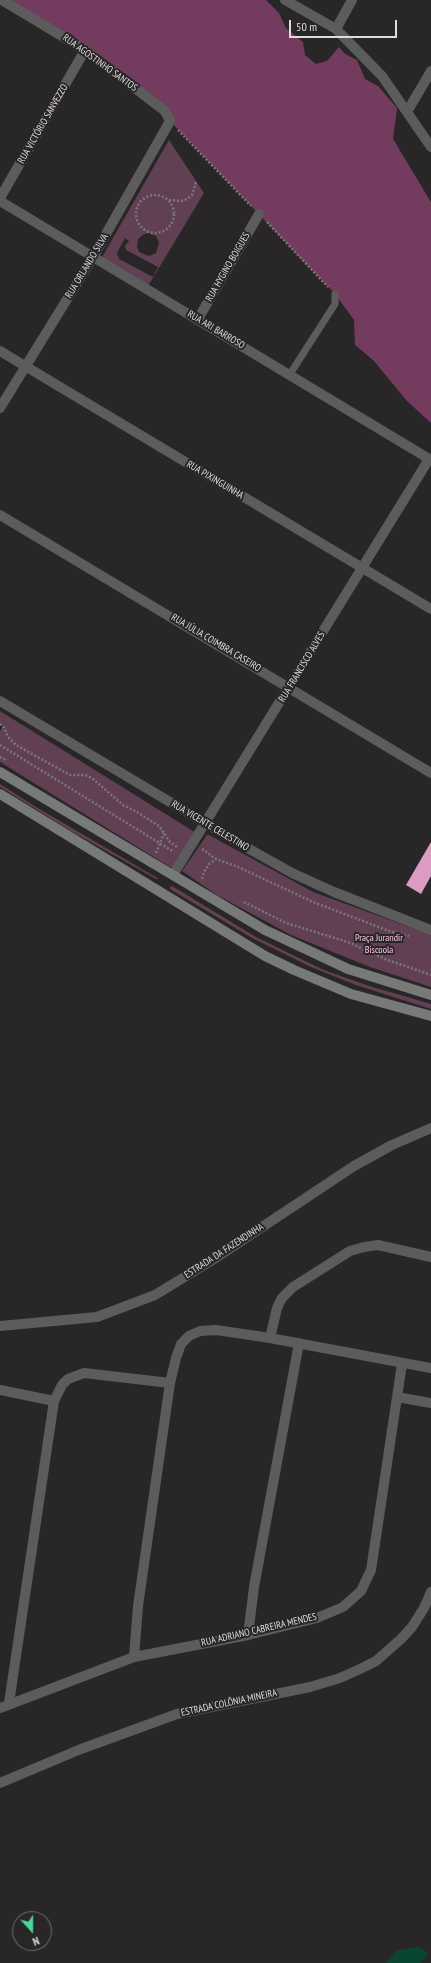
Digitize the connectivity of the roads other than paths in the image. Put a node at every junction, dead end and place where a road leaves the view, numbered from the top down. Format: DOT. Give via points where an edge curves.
graph roads {
  1 [pos="2,0"];
  2 [pos="285,0"];
  3 [pos="352,0"];
  4 [pos="336,29"];
  5 [pos="85,50"];
  6 [pos="431,71"];
  7 [pos="407,112"];
  8 [pos="170,121"];
  9 [pos="431,147"];
  10 [pos="0,199"];
  11 [pos="259,214"];
  12 [pos="93,257"];
  13 [pos="335,294"];
  14 [pos="198,319"];
  15 [pos="0,351"];
  16 [pos="25,366"];
  17 [pos="290,374"];
  18 [pos="0,408"];
  19 [pos="430,460"];
  20 [pos="0,514"];
  21 [pos="362,568"];
  22 [pos="431,609"];
  23 [pos="290,687"];
  24 [pos="0,701"];
  25 [pos="0,772"];
  26 [pos="431,773"];
  27 [pos="0,794"];
  28 [pos="206,824"];
  29 [pos="173,875"];
  30 [pos="431,930"];
  31 [pos="431,995"];
  32 [pos="431,1016"];
  33 [pos="431,1128"];
  34 [pos="431,1257"];
  35 [pos="0,1326"];
  36 [pos="270,1338"];
  37 [pos="299,1343"];
  38 [pos="402,1364"];
  39 [pos="431,1368"];
  40 [pos="170,1383"];
  41 [pos="0,1390"];
  42 [pos="397,1396"];
  43 [pos="54,1401"];
  44 [pos="431,1403"];
  45 [pos="431,1592"];
  46 [pos="248,1635"];
  47 [pos="134,1657"];
  48 [pos="4,1705"];
  49 [pos="0,1783"];
  1 -- 5 [label="street, RUA AGOSTINHO SANTOS"];
  2 -- 4 [label="street"];
  3 -- 4 [label="street"];
  4 -- 7 [label="street" via="382,76"];
  5 -- 8 [label="street, RUA AGOSTINHO SANTOS" via="165,111"];
  5 -- 10 [label="street, RUA VICTÓRIO SANVEZZO"];
  6 -- 7 [label="street"];
  7 -- 9 [label="street"];
  8 -- 12 [label="street, RUA ORLANDO SILVA"];
  10 -- 12 [label="street, RUA ARI BARROSO"];
  11 -- 14 [label="street, RUA HYGINO BOIGUES"];
  12 -- 14 [label="street, RUA ARI BARROSO"];
  12 -- 16 [label="street, RUA ORLANDO SILVA"];
  13 -- 17 [label="lane" via="335,304"];
  14 -- 17 [label="street, RUA ARI BARROSO"];
  15 -- 16 [label="street, RUA PIXINGUINHA"];
  16 -- 18 [label="street, RUA ORLANDO SILVA"];
  16 -- 21 [label="street, RUA PIXINGUINHA"];
  17 -- 19 [label="street, RUA ARI BARROSO"];
  19 -- 21 [label="street, RUA FRANCISCO ALVES"];
  20 -- 23 [label="street, RUA JÚLIA COIMBRA CASEIRO"];
  21 -- 22 [label="street, RUA PIXINGUINHA"];
  21 -- 23 [label="street, RUA FRANCISCO ALVES"];
  23 -- 26 [label="street, RUA JÚLIA COIMBRA CASEIRO"];
  23 -- 28 [label="street, RUA FRANCISCO ALVES"];
  24 -- 28 [label="street, RUA VICENTE CELESTINO"];
  25 -- 29 [label="main road"];
  27 -- 32 [label="main road" via="265,956 351,994"];
  28 -- 29 [label="street, RUA FRANCISCO ALVES"];
  28 -- 30 [label="street, RUA VICENTE CELESTINO" via="292,873"];
  29 -- 31 [label="main road" via="259,926 323,958 374,978"];
  33 -- 35 [label="street, ESTRADA DA FAZENDINHA" via="392,1145 354,1166 155,1295 97,1316"];
  34 -- 36 [label="street" via="378,1246 350,1251 293,1287 282,1298"];
  36 -- 37 [label="street"];
  36 -- 40 [label="street" via="216,1330 200,1331 189,1336 181,1344"];
  37 -- 38 [label="street"];
  37 -- 46 [label="street"];
  38 -- 39 [label="street"];
  38 -- 42 [label="street, RUA ADRIANO CABREIRA MENDES"];
  40 -- 43 [label="street" via="84,1373 68,1379"];
  40 -- 47 [label="street" via="138,1606"];
  41 -- 43 [label="street"];
  42 -- 44 [label="street"];
  42 -- 46 [label="street, RUA ADRIANO CABREIRA MENDES" via="371,1570 361,1591 343,1607 317,1618"];
  43 -- 48 [label="street"];
  45 -- 49 [label="street, ESTRADA COLÔNIA MINEIRA" via="412,1627 401,1639 376,1661 340,1678 310,1687 177,1714 81,1749"];
  46 -- 47 [label="street, RUA ADRIANO CABREIRA MENDES"];
  47 -- 48 [label="street, RUA ADRIANO CABREIRA MENDES"];
}
